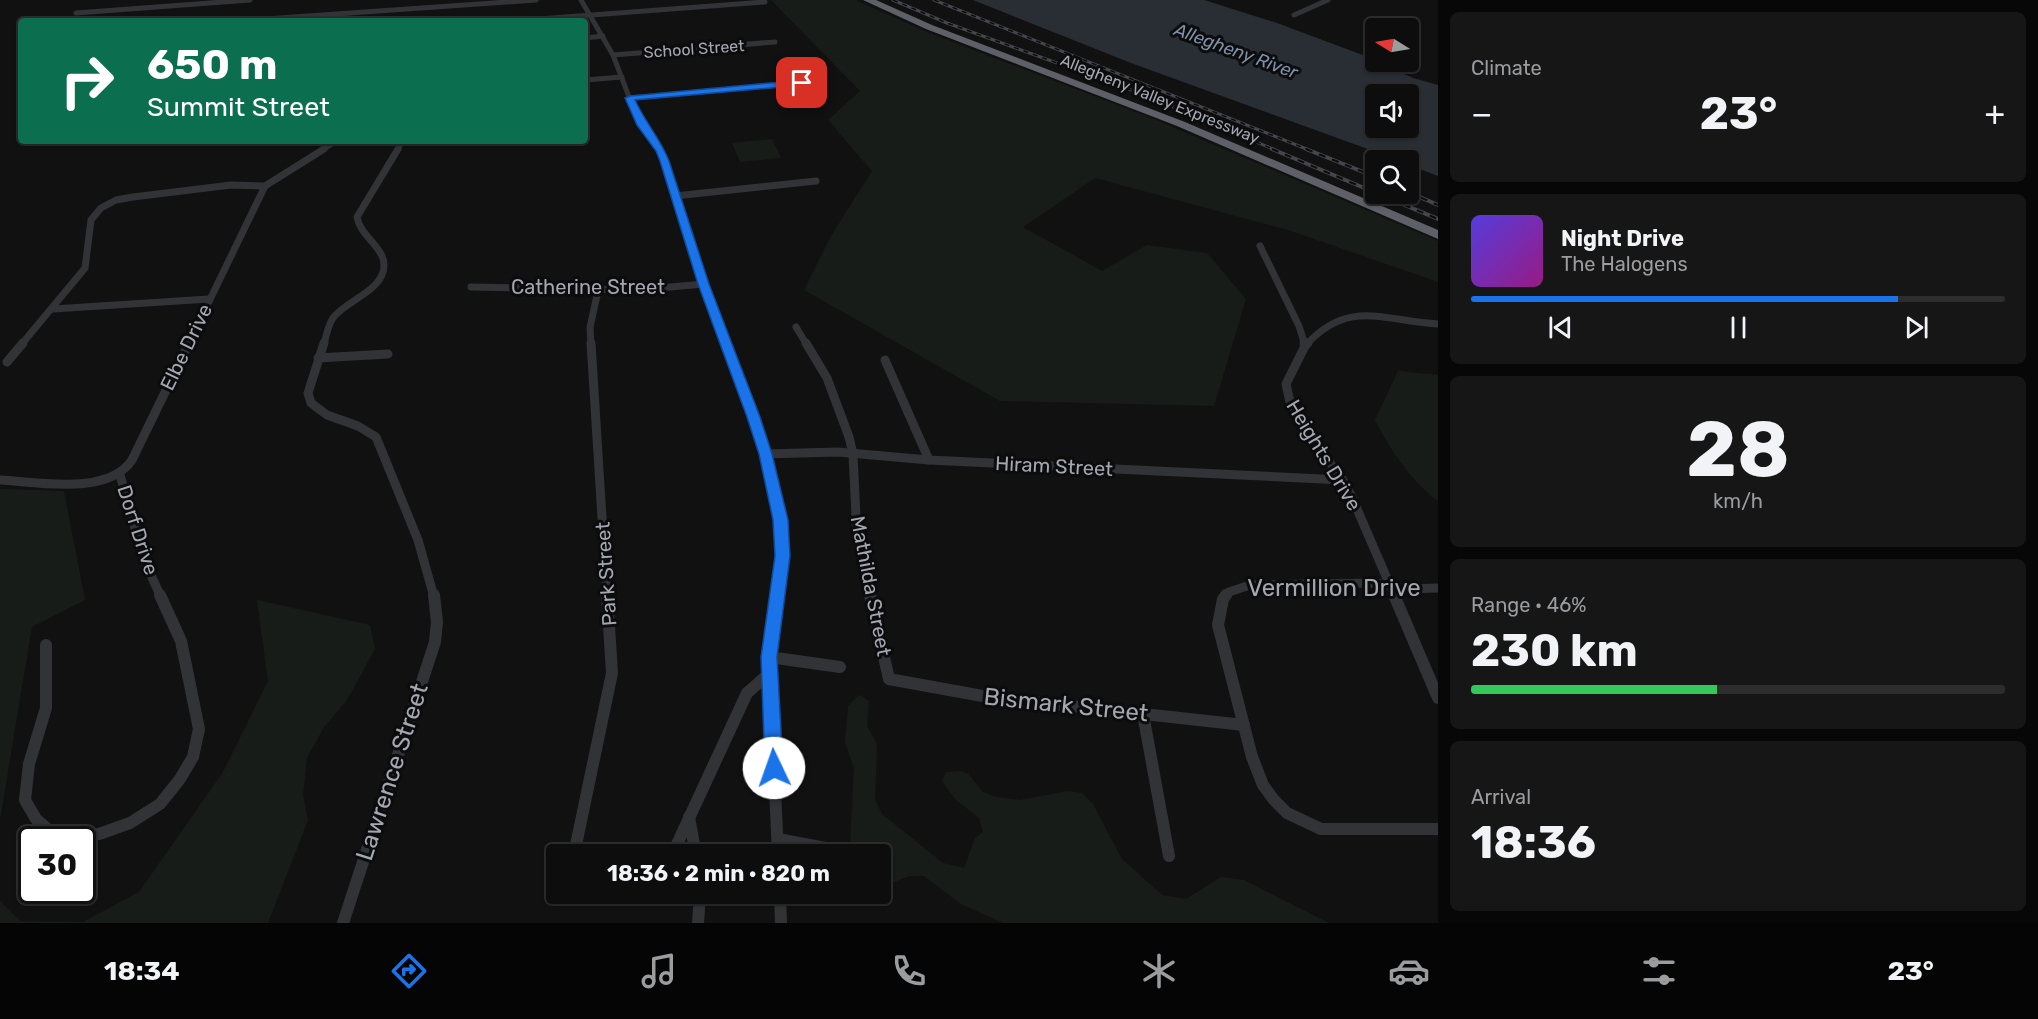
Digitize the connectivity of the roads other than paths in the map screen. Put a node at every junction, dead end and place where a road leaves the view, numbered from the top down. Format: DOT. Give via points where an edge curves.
graph roads {
  1 [pos="250,0"];
  2 [pos="536,0"];
  3 [pos="581,0"];
  4 [pos="691,0"];
  5 [pos="868,0"];
  6 [pos="876,0"];
  7 [pos="1328,0"];
  8 [pos="765,2"];
  9 [pos="694,7"];
  10 [pos="112,10"];
  11 [pos="76,13"];
  12 [pos="108,15"];
  13 [pos="591,15"];
  14 [pos="1294,15"];
  15 [pos="280,18"];
  16 [pos="552,18"];
  17 [pos="603,36"];
  18 [pos="588,38"];
  19 [pos="775,42"];
  20 [pos="613,55"];
  21 [pos="621,77"];
  22 [pos="588,80"];
  23 [pos="802,83"];
  24 [pos="630,98"];
  25 [pos="332,144"];
  26 [pos="401,144"];
  27 [pos="816,181"];
  28 [pos="265,186"];
  29 [pos="675,196"];
  30 [pos="1438,229"];
  31 [pos="1438,235"];
  32 [pos="1260,246"];
  33 [pos="704,284"];
  34 [pos="471,287"];
  35 [pos="598,291"];
  36 [pos="209,299"];
  37 [pos="53,309"];
  38 [pos="1438,324"];
  39 [pos="796,327"];
  40 [pos="1305,346"];
  41 [pos="388,354"];
  42 [pos="318,358"];
  43 [pos="885,360"];
  44 [pos="7,362"];
  45 [pos="765,454"];
  46 [pos="853,454"];
  47 [pos="929,460"];
  48 [pos="120,475"];
  49 [pos="0,480"];
  50 [pos="1343,480"];
  51 [pos="1389,586"];
  52 [pos="1438,588"];
  53 [pos="46,645"];
  54 [pos="769,657"];
  55 [pos="840,667"];
  56 [pos="770,673"];
  57 [pos="889,679"];
  58 [pos="1438,698"];
  59 [pos="1143,714"];
  60 [pos="1244,725"];
  61 [pos="689,817"];
  62 [pos="1438,829"];
  63 [pos="778,839"];
  64 [pos="576,844"];
  65 [pos="677,844"];
  66 [pos="694,844"];
  67 [pos="778,844"];
  68 [pos="804,844"];
  69 [pos="1169,856"];
  70 [pos="699,904"];
  71 [pos="781,904"];
  72 [pos="343,923"];
  73 [pos="698,923"];
  74 [pos="782,923"];
  1 -- 10 [label="street"];
  2 -- 15 [label="street"];
  3 -- 13 [label="street"];
  4 -- 9 [label="street"];
  5 -- 31 [label="highway, Allegheny Valley Expressway" via="1181,124"];
  6 -- 30 [label="highway, Allegheny Valley Expressway" via="1121,95"];
  7 -- 14 [label="street"];
  8 -- 9 [label="street"];
  9 -- 13 [label="street"];
  10 -- 11 [label="street"];
  10 -- 12 [label="street"];
  13 -- 16 [label="street"];
  13 -- 17 [label="street"];
  17 -- 18 [label="street"];
  17 -- 20 [label="street"];
  19 -- 20 [label="street, School Street"];
  20 -- 21 [label="street"];
  21 -- 22 [label="street"];
  21 -- 24 [label="street"];
  23 -- 24 [label="street"];
  24 -- 29 [label="street" via="642,125 661,151"];
  25 -- 28 [label="street"];
  26 -- 42 [label="street" via="357,217 361,232 381,254 383,271 374,284 332,320"];
  27 -- 29 [label="street"];
  28 -- 36 [label="street, Elbe Drive"];
  28 -- 37 [label="street" via="231,185 133,197 101,208 91,220 85,268"];
  29 -- 33 [label="street"];
  32 -- 40 [label="street"];
  33 -- 35 [label="street, Catherine Street"];
  33 -- 45 [label="street"];
  34 -- 35 [label="street, Catherine Street"];
  35 -- 64 [label="street, Park Street" via="590,327 612,673"];
  36 -- 37 [label="street"];
  36 -- 48 [label="street, Elbe Drive" via="132,460"];
  37 -- 44 [label="street"];
  38 -- 40 [label="street" via="1370,315 1346,316 1321,327"];
  39 -- 46 [label="street, Mathilda Street" via="827,378"];
  40 -- 50 [label="street, Heights Drive" via="1286,392"];
  41 -- 42 [label="street"];
  42 -- 72 [label="street, Lawrence Street" via="309,401 319,411 358,424 375,437 417,540 438,621 435,642"];
  43 -- 47 [label="street"];
  45 -- 46 [label="street, Hiram Street"];
  45 -- 54 [label="street" via="783,538"];
  46 -- 47 [label="street, Hiram Street"];
  46 -- 57 [label="street, Mathilda Street" via="857,537"];
  47 -- 50 [label="street, Hiram Street"];
  48 -- 49 [label="street" via="88,483"];
  48 -- 53 [label="street, Dorf Drive" via="144,560 181,641 199,729 194,757 180,779 160,804 130,823 99,834 71,837 51,832 36,819 25,800 29,764 46,708"];
  50 -- 51 [label="street, Heights Drive"];
  51 -- 52 [label="street, Vermillion Drive"];
  51 -- 58 [label="street, Heights Drive"];
  51 -- 60 [label="street, Vermillion Drive" via="1273,584 1250,585 1228,592 1218,625"];
  54 -- 55 [label="street"];
  54 -- 56 [label="street"];
  56 -- 61 [label="street" via="747,693"];
  56 -- 63 [label="street"];
  57 -- 59 [label="street, Bismark Street" via="988,697"];
  59 -- 60 [label="street, Bismark Street"];
  59 -- 69 [label="street"];
  60 -- 62 [label="street, Vermillion Drive" via="1263,785 1274,800 1302,822 1336,831"];
  61 -- 65 [label="street"];
  61 -- 66 [label="street"];
  63 -- 67 [label="street"];
  63 -- 68 [label="street"];
  70 -- 73 [label="street"];
  71 -- 74 [label="street"];
}
